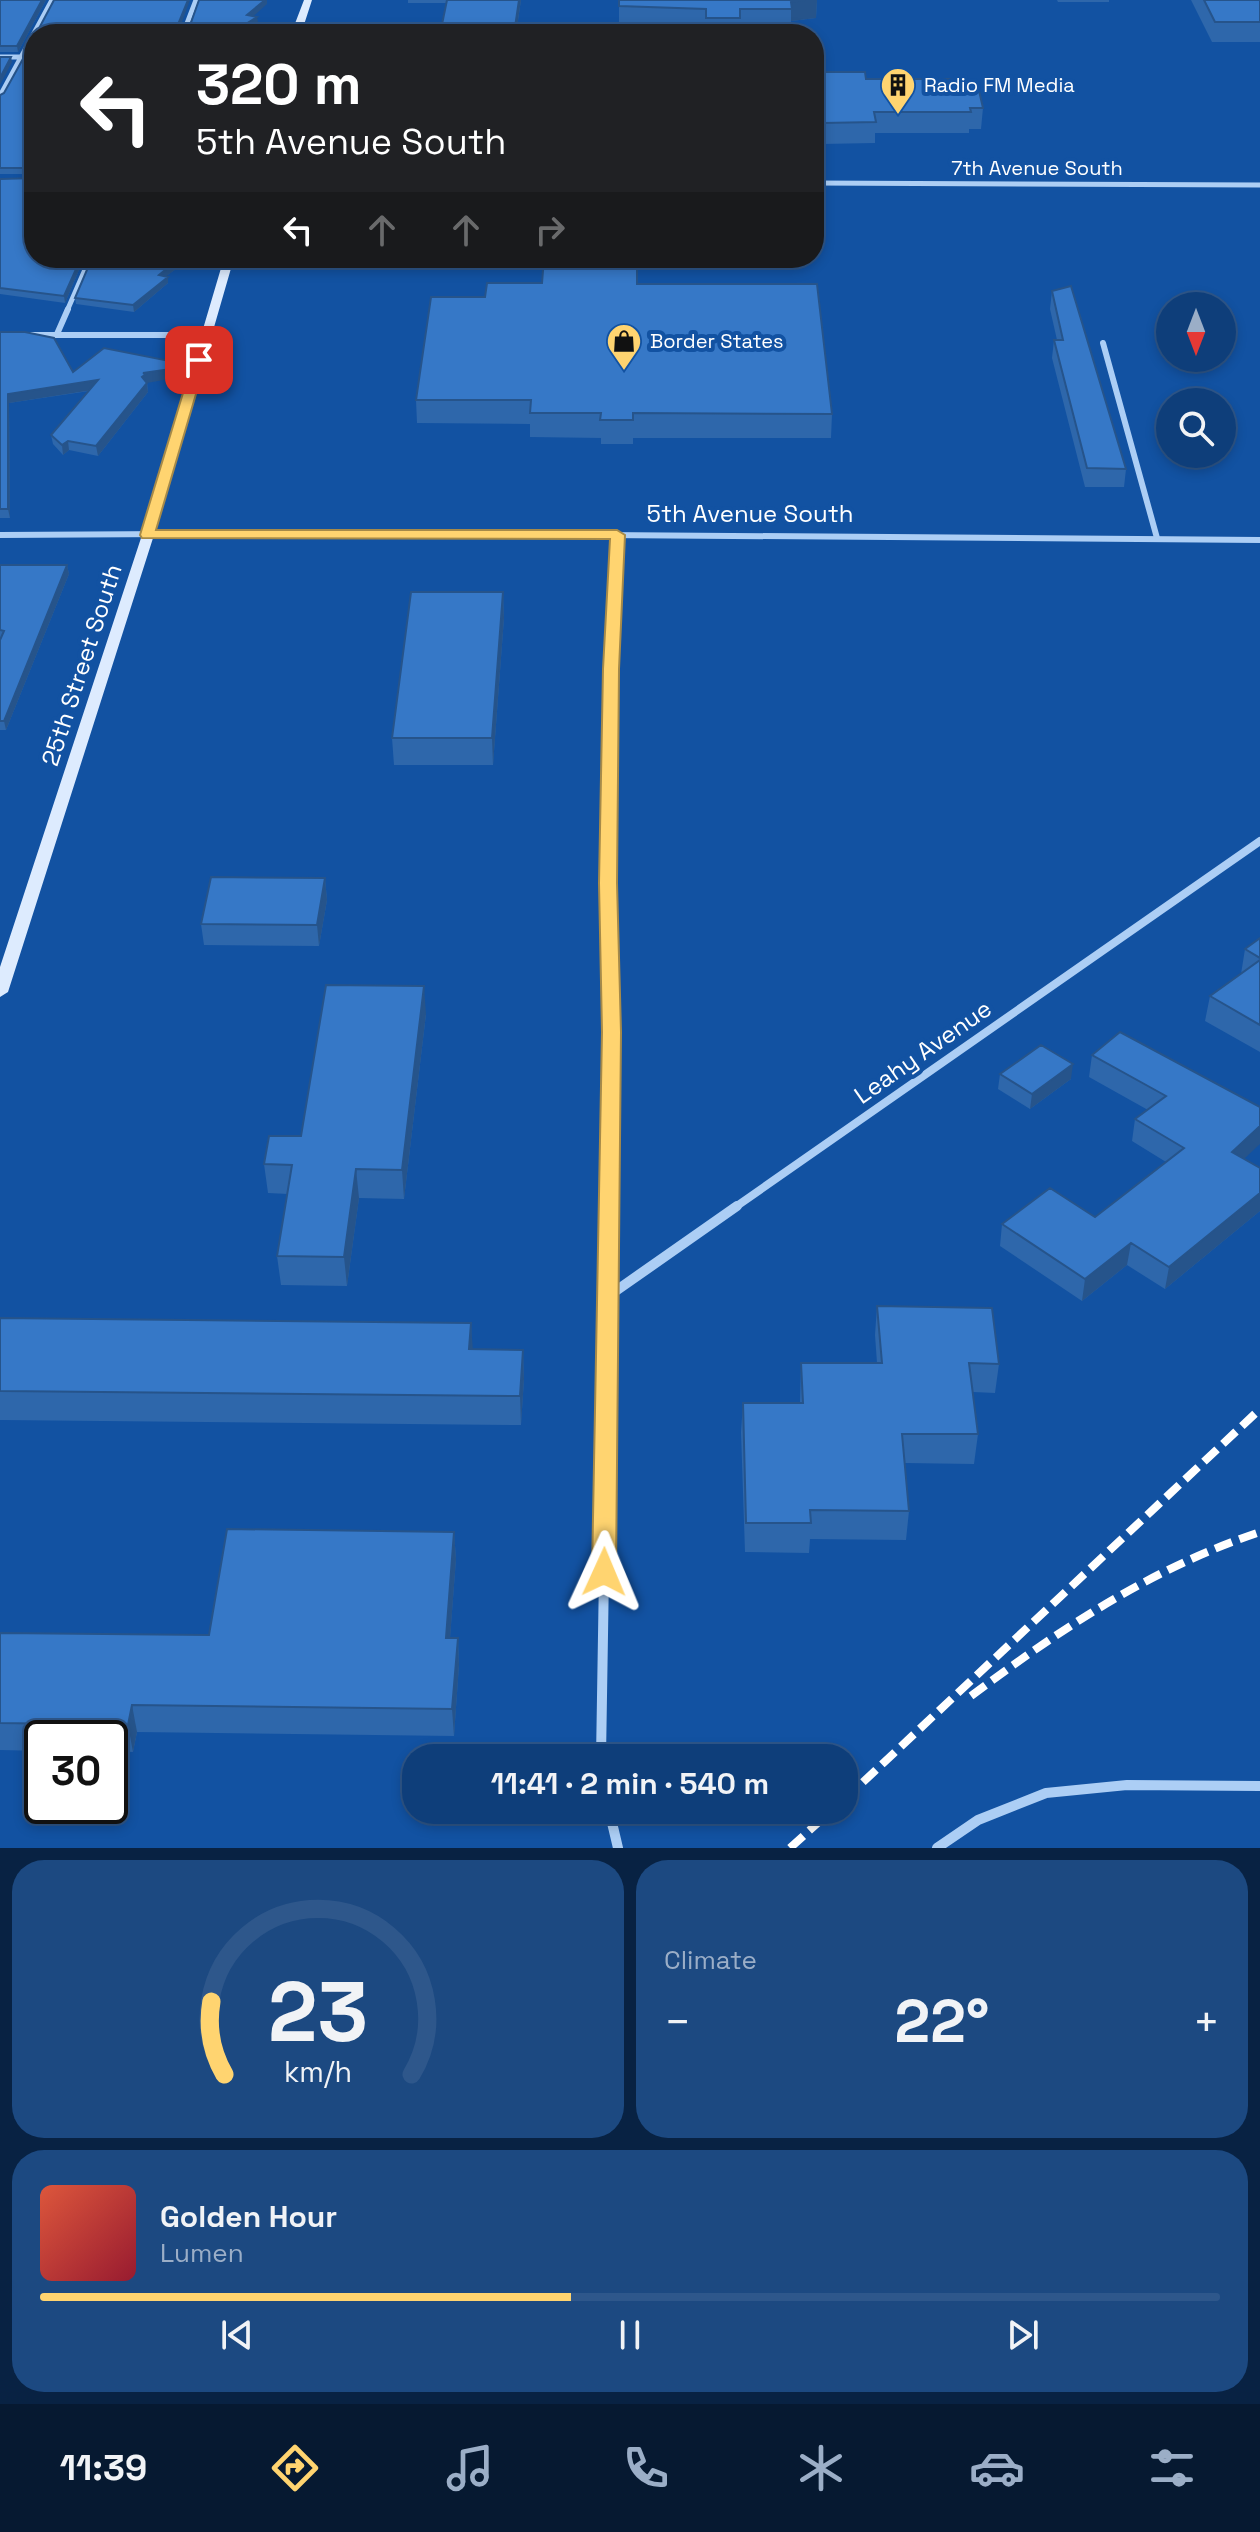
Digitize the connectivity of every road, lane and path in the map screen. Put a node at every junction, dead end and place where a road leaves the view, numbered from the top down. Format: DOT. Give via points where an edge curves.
graph roads {
  1 [pos="52,0"];
  2 [pos="196,0"];
  3 [pos="308,0"];
  4 [pos="39,24"];
  5 [pos="187,24"];
  6 [pos="300,24"];
  7 [pos="24,51"];
  8 [pos="0,57"];
  9 [pos="21,57"];
  10 [pos="0,96"];
  11 [pos="824,183"];
  12 [pos="1260,185"];
  13 [pos="86,268"];
  14 [pos="226,268"];
  15 [pos="57,334"];
  16 [pos="14,335"];
  17 [pos="207,335"];
  18 [pos="1103,343"];
  19 [pos="0,535"];
  20 [pos="148,535"];
  21 [pos="617,535"];
  22 [pos="1157,538"];
  23 [pos="1260,540"];
  24 [pos="1260,841"];
  25 [pos="0,992"];
  26 [pos="610,1295"];
  27 [pos="601,1744"];
  28 [pos="1260,1786"];
  29 [pos="612,1824"];
  30 [pos="618,1848"];
  31 [pos="937,1848"];
  1 -- 4 [label="street"];
  2 -- 5 [label="street"];
  3 -- 6 [label="main road"];
  7 -- 9 [label="street"];
  8 -- 9 [label="street"];
  9 -- 10 [label="street"];
  11 -- 12 [label="street, 7th Avenue South"];
  13 -- 15 [label="street"];
  14 -- 17 [label="main road, 25th Street South"];
  15 -- 16 [label="street"];
  15 -- 17 [label="street"];
  17 -- 20 [label="main road, 25th Street South"];
  18 -- 22 [label="street"];
  19 -- 20 [label="street, 5th Avenue South"];
  20 -- 21 [label="street, 5th Avenue South"];
  20 -- 25 [label="main road, 25th Street South"];
  21 -- 22 [label="street, 5th Avenue South"];
  21 -- 26 [label="street" via="608,883"];
  22 -- 23 [label="street, 5th Avenue South"];
  24 -- 26 [label="street, Leahy Avenue"];
  26 -- 27 [label="street"];
  28 -- 31 [label="street" via="1127,1785 1046,1793 978,1820"];
  29 -- 30 [label="street"];
}
